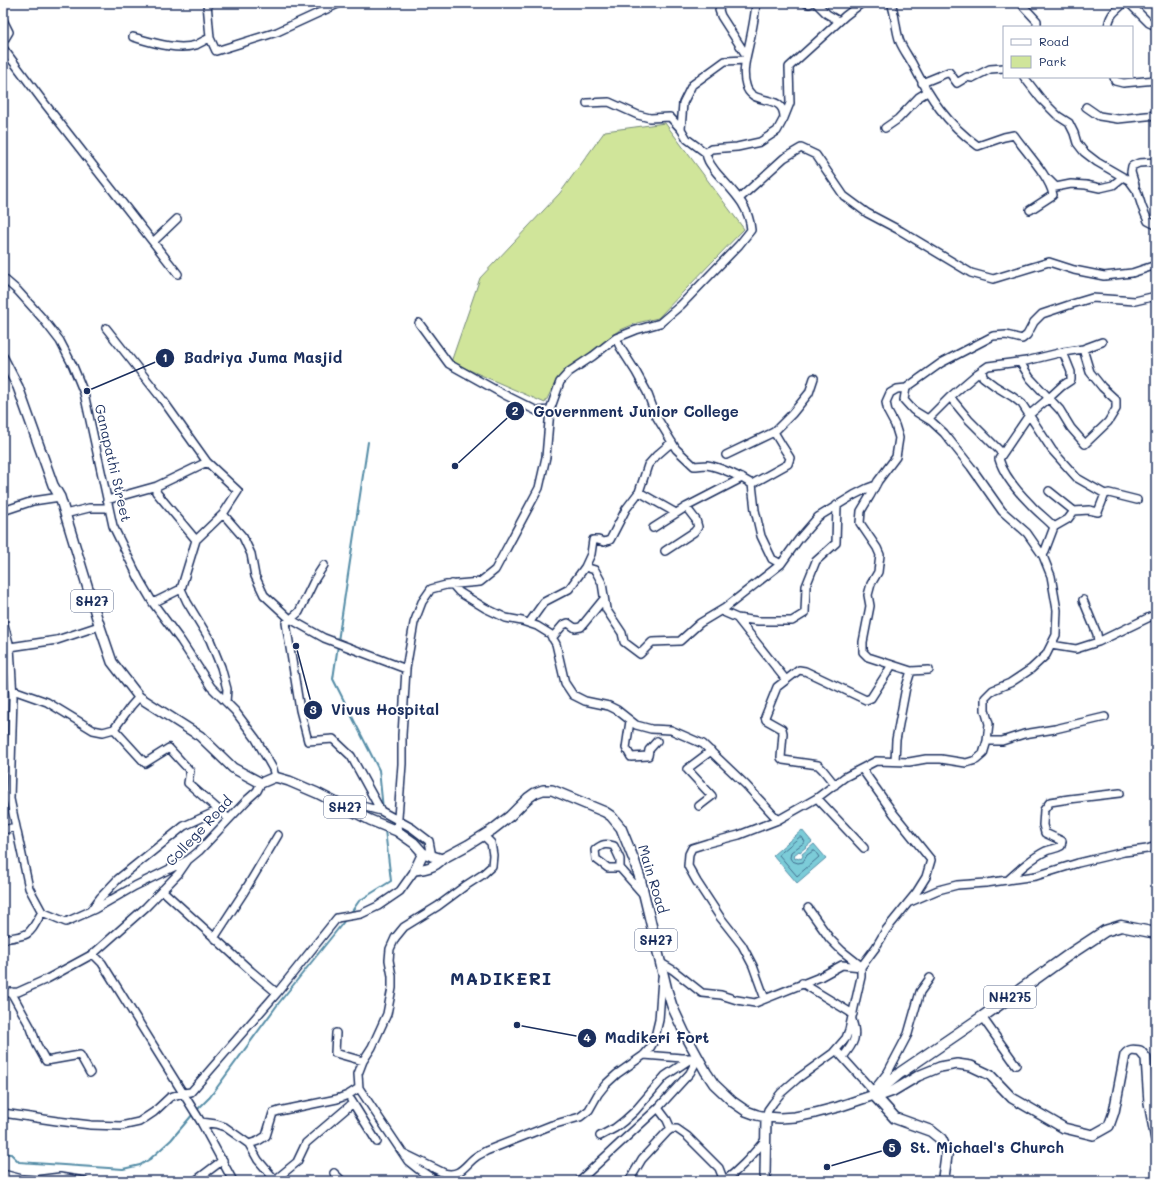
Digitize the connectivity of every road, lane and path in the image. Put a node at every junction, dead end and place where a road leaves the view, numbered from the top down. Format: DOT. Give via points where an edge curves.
graph roads {
  1 [pos="207,3"];
  2 [pos="340,3"];
  3 [pos="721,3"];
  4 [pos="756,3"];
  5 [pos="806,3"];
  6 [pos="811,3"];
  7 [pos="816,3"];
  8 [pos="862,3"];
  9 [pos="891,3"];
  10 [pos="1022,3"];
  11 [pos="1124,3"];
  12 [pos="1129,3"];
  13 [pos="3,20"];
  14 [pos="839,21"];
  15 [pos="1037,26"];
  16 [pos="1108,26"];
  17 [pos="1156,26"];
  18 [pos="133,38"];
  19 [pos="210,38"];
  20 [pos="3,42"];
  21 [pos="3,48"];
  22 [pos="746,58"];
  23 [pos="1003,68"];
  24 [pos="1025,78"];
  25 [pos="1114,78"];
  26 [pos="1156,80"];
  27 [pos="922,83"];
  28 [pos="928,92"];
  29 [pos="587,103"];
  30 [pos="1086,107"];
  31 [pos="1156,114"];
  32 [pos="784,118"];
  33 [pos="885,128"];
  34 [pos="681,129"];
  35 [pos="706,153"];
  36 [pos="1156,162"];
  37 [pos="1123,177"];
  38 [pos="1046,178"];
  39 [pos="1137,191"];
  40 [pos="740,198"];
  41 [pos="1030,210"];
  42 [pos="177,219"];
  43 [pos="1156,225"];
  44 [pos="153,242"];
  45 [pos="1156,265"];
  46 [pos="178,274"];
  47 [pos="3,278"];
  48 [pos="1156,296"];
  49 [pos="420,323"];
  50 [pos="106,328"];
  51 [pos="616,338"];
  52 [pos="1102,342"];
  53 [pos="1083,349"];
  54 [pos="1063,352"];
  55 [pos="3,358"];
  56 [pos="1020,362"];
  57 [pos="982,370"];
  58 [pos="814,378"];
  59 [pos="906,388"];
  60 [pos="950,397"];
  61 [pos="1050,398"];
  62 [pos="550,410"];
  63 [pos="1029,415"];
  64 [pos="928,419"];
  65 [pos="774,432"];
  66 [pos="672,442"];
  67 [pos="1002,453"];
  68 [pos="726,454"];
  69 [pos="207,462"];
  70 [pos="742,478"];
  71 [pos="752,484"];
  72 [pos="876,485"];
  73 [pos="157,486"];
  74 [pos="1049,491"];
  75 [pos="639,492"];
  76 [pos="1105,494"];
  77 [pos="60,497"];
  78 [pos="107,500"];
  79 [pos="1137,500"];
  80 [pos="837,506"];
  81 [pos="686,507"];
  82 [pos="109,508"];
  83 [pos="3,511"];
  84 [pos="1074,511"];
  85 [pos="676,513"];
  86 [pos="65,514"];
  87 [pos="223,514"];
  88 [pos="1054,527"];
  89 [pos="653,528"];
  90 [pos="196,540"];
  91 [pos="666,551"];
  92 [pos="1043,556"];
  93 [pos="781,564"];
  94 [pos="324,565"];
  95 [pos="585,567"];
  96 [pos="452,584"];
  97 [pos="180,589"];
  98 [pos="603,600"];
  99 [pos="1083,600"];
  100 [pos="153,603"];
  101 [pos="720,611"];
  102 [pos="1154,615"];
  103 [pos="737,618"];
  104 [pos="290,619"];
  105 [pos="3,621"];
  106 [pos="529,623"];
  107 [pos="100,626"];
  108 [pos="552,638"];
  109 [pos="1098,642"];
  110 [pos="1051,645"];
  111 [pos="7,648"];
  112 [pos="892,665"];
  113 [pos="406,669"];
  114 [pos="929,670"];
  115 [pos="911,671"];
  116 [pos="786,680"];
  117 [pos="13,690"];
  118 [pos="139,697"];
  119 [pos="226,702"];
  120 [pos="1105,717"];
  121 [pos="630,721"];
  122 [pos="114,729"];
  123 [pos="657,741"];
  124 [pos="987,741"];
  125 [pos="711,751"];
  126 [pos="895,761"];
  127 [pos="862,768"];
  128 [pos="275,777"];
  129 [pos="261,782"];
  130 [pos="835,785"];
  131 [pos="1120,792"];
  132 [pos="817,798"];
  133 [pos="338,804"];
  134 [pos="699,806"];
  135 [pos="219,810"];
  136 [pos="381,811"];
  137 [pos="229,819"];
  138 [pos="398,820"];
  139 [pos="778,820"];
  140 [pos="16,827"];
  141 [pos="3,830"];
  142 [pos="397,831"];
  143 [pos="278,835"];
  144 [pos="484,836"];
  145 [pos="1156,846"];
  146 [pos="864,848"];
  147 [pos="422,853"];
  148 [pos="432,856"];
  149 [pos="442,858"];
  150 [pos="188,860"];
  151 [pos="620,868"];
  152 [pos="415,870"];
  153 [pos="1008,880"];
  154 [pos="162,890"];
  155 [pos="645,896"];
  156 [pos="908,903"];
  157 [pos="808,908"];
  158 [pos="42,912"];
  159 [pos="90,912"];
  160 [pos="1156,934"];
  161 [pos="214,938"];
  162 [pos="3,939"];
  163 [pos="92,954"];
  164 [pos="662,967"];
  165 [pos="861,967"];
  166 [pos="930,978"];
  167 [pos="802,983"];
  168 [pos="11,992"];
  169 [pos="3,993"];
  170 [pos="277,993"];
  171 [pos="765,1000"];
  172 [pos="852,1017"];
  173 [pos="982,1017"];
  174 [pos="336,1034"];
  175 [pos="836,1050"];
  176 [pos="644,1055"];
  177 [pos="843,1057"];
  178 [pos="695,1058"];
  179 [pos="363,1061"];
  180 [pos="1016,1065"];
  181 [pos="90,1073"];
  182 [pos="359,1088"];
  183 [pos="183,1093"];
  184 [pos="873,1093"];
  185 [pos="348,1095"];
  186 [pos="353,1103"];
  187 [pos="658,1108"];
  188 [pos="3,1113"];
  189 [pos="766,1117"];
  190 [pos="201,1122"];
  191 [pos="671,1129"];
  192 [pos="600,1136"];
  193 [pos="766,1139"];
  194 [pos="1156,1140"];
  195 [pos="377,1142"];
  196 [pos="249,1144"];
  197 [pos="403,1153"];
  198 [pos="223,1160"];
  199 [pos="334,1173"];
  200 [pos="3,1174"];
  201 [pos="276,1180"];
  202 [pos="84,1181"];
  203 [pos="195,1181"];
  204 [pos="233,1181"];
  205 [pos="342,1181"];
  206 [pos="436,1181"];
  207 [pos="579,1181"];
  208 [pos="629,1181"];
  209 [pos="724,1181"];
  210 [pos="767,1181"];
  211 [pos="944,1181"];
  1 -- 19 [label="street"];
  2 -- 19 [label="street" via="278,32 216,51"];
  3 -- 22 [label="street" via="721,16"];
  4 -- 22 [label="street"];
  5 -- 6 [label="street"];
  7 -- 14 [label="street"];
  8 -- 14 [label="street"];
  9 -- 27 [label="street" via="900,42"];
  10 -- 15 [label="street" via="1037,21"];
  11 -- 16 [label="street" via="1113,13"];
  12 -- 17 [label="street" via="1149,23"];
  13 -- 20 [label="street" via="9,32"];
  14 -- 32 [label="street" via="788,67 790,103"];
  18 -- 19 [label="street" via="182,47 195,45"];
  21 -- 44 [label="street"];
  22 -- 32 [label="street" via="746,86 754,96 780,105"];
  22 -- 34 [label="street" via="725,61 692,85 683,103"];
  23 -- 27 [label="street" via="990,69 956,83 949,72"];
  24 -- 37 [label="street" via="1041,99 1069,123 1077,143 1084,152"];
  25 -- 26 [label="street" via="1115,81 1123,83"];
  27 -- 28 [label="street"];
  28 -- 33 [label="street"];
  28 -- 38 [label="street" via="952,124 978,146 1014,135"];
  29 -- 34 [label="street" via="609,102 650,118 670,117"];
  30 -- 31 [label="street" via="1099,116 1118,119"];
  32 -- 35 [label="street" via="777,131 760,142 711,149"];
  34 -- 35 [label="street" via="687,139"];
  35 -- 40 [label="street" via="707,160"];
  36 -- 39 [label="street" via="1132,166 1131,172"];
  37 -- 38 [label="street" via="1113,185 1100,188 1071,184 1056,187"];
  37 -- 39 [label="street" via="1129,180"];
  38 -- 41 [label="street" via="1053,195"];
  39 -- 43 [label="street" via="1148,221"];
  40 -- 45 [label="street" via="784,158 801,148 816,155 844,196 867,213 971,273 993,279 1049,262 1104,276 1132,273"];
  40 -- 51 [label="street" via="751,230 739,245 660,323"];
  42 -- 44 [label="street"];
  44 -- 46 [label="street"];
  47 -- 78 [label="street, Ganapathi Street" via="43,319 60,341 73,366 84,393"];
  48 -- 59 [label="street" via="1135,301 1092,298 1042,314 1022,339 1006,335 993,336 941,363"];
  49 -- 62 [label="street" via="449,364 537,412"];
  50 -- 69 [label="street"];
  51 -- 62 [label="street" via="569,372 560,382"];
  51 -- 66 [label="street"];
  52 -- 53 [label="street"];
  53 -- 54 [label="street"];
  53 -- 61 [label="street" via="1090,372 1116,400 1116,409 1108,422 1085,444 1070,428"];
  54 -- 56 [label="street"];
  54 -- 61 [label="street" via="1071,372 1071,380"];
  55 -- 77 [label="main road, SH27" via="18,387 53,485"];
  56 -- 57 [label="street" via="988,366"];
  56 -- 61 [label="street" via="1030,378"];
  57 -- 60 [label="street"];
  57 -- 63 [label="street" via="983,377 1022,404"];
  58 -- 65 [label="street" via="809,393"];
  59 -- 64 [label="street" via="904,400 913,410"];
  59 -- 72 [label="street" via="890,393 886,402 899,438 896,457"];
  60 -- 64 [label="street"];
  60 -- 67 [label="street"];
  61 -- 63 [label="street"];
  62 -- 96 [label="street" via="546,457 539,488 508,547 495,570 480,582"];
  63 -- 67 [label="street"];
  63 -- 76 [label="street" via="1065,466 1077,478"];
  64 -- 92 [label="street" via="944,433 1002,511 1027,533"];
  65 -- 68 [label="street"];
  65 -- 71 [label="street" via="790,458 788,464"];
  66 -- 70 [label="street" via="694,466 707,465"];
  66 -- 75 [label="street" via="648,465"];
  67 -- 88 [label="street" via="999,459 1002,468 1031,506"];
  69 -- 73 [label="street"];
  69 -- 87 [label="street" via="238,491"];
  70 -- 71 [label="street"];
  70 -- 81 [label="street"];
  71 -- 93 [label="street" via="761,536 772,559"];
  72 -- 80 [label="street"];
  72 -- 112 [label="street" via="860,511 860,523 880,555 878,572 868,595 870,606 863,652 868,657"];
  73 -- 78 [label="street"];
  73 -- 90 [label="street" via="156,492"];
  74 -- 84 [label="street"];
  75 -- 85 [label="street"];
  75 -- 95 [label="street" via="626,509 610,540 593,540 591,554"];
  76 -- 79 [label="street"];
  76 -- 84 [label="street" via="1098,512"];
  77 -- 83 [label="street" via="33,501"];
  77 -- 86 [label="main road, SH27"];
  78 -- 82 [label="street, Ganapathi Street"];
  80 -- 93 [label="street" via="818,517"];
  80 -- 103 [label="street" via="836,543 816,561 806,586 806,613 792,620 758,621"];
  81 -- 85 [label="street"];
  81 -- 91 [label="street" via="698,527"];
  82 -- 86 [label="street" via="89,508"];
  82 -- 100 [label="street, Ganapathi Street" via="113,526"];
  84 -- 88 [label="street" via="1068,519"];
  85 -- 89 [label="street"];
  86 -- 107 [label="main road, SH27"];
  87 -- 90 [label="street"];
  87 -- 104 [label="street" via="243,537 264,595"];
  88 -- 92 [label="street"];
  90 -- 97 [label="street"];
  92 -- 110 [label="street" via="1051,576 1057,610 1056,635"];
  93 -- 101 [label="street"];
  94 -- 104 [label="street" via="299,612"];
  95 -- 98 [label="street" via="595,570 602,583"];
  95 -- 106 [label="street" via="569,589 544,602"];
  96 -- 106 [label="street" via="459,592 485,608 506,618"];
  96 -- 113 [label="street" via="431,589 422,602 414,623"];
  97 -- 100 [label="street"];
  97 -- 119 [label="street" via="210,640 221,667 227,689"];
  98 -- 101 [label="street" via="624,642 640,654 652,642 680,641 700,623"];
  98 -- 108 [label="street" via="581,626 575,628 568,623 563,625"];
  99 -- 109 [label="street"];
  100 -- 119 [label="street, Ganapathi Street" via="211,687"];
  101 -- 103 [label="street"];
  102 -- 109 [label="street"];
  103 -- 116 [label="street"];
  104 -- 113 [label="street" via="324,638"];
  104 -- 136 [label="street" via="286,623 300,710 308,741 333,740 351,756"];
  105 -- 111 [label="street"];
  106 -- 108 [label="street" via="550,634"];
  107 -- 111 [label="street" via="57,640"];
  107 -- 118 [label="main road, SH27" via="112,662"];
  108 -- 121 [label="street" via="556,644 565,683 573,695 585,701 609,706"];
  109 -- 110 [label="street" via="1076,649"];
  110 -- 124 [label="street" via="1046,655 1031,669 993,690 985,698 985,710 990,724"];
  111 -- 117 [label="street"];
  112 -- 115 [label="street"];
  112 -- 116 [label="street" via="871,698 866,700 805,671 799,670"];
  113 -- 138 [label="street"];
  114 -- 115 [label="street"];
  115 -- 126 [label="street" via="896,740"];
  116 -- 130 [label="street" via="778,687 765,717 784,733 781,758 818,765"];
  117 -- 122 [label="street" via="47,702 93,730 103,732"];
  117 -- 140 [label="street" via="10,799"];
  118 -- 122 [label="street"];
  118 -- 129 [label="main road, SH27" via="200,736 233,768"];
  119 -- 128 [label="street, Ganapathi Street" via="256,738"];
  120 -- 124 [label="street" via="1002,741"];
  121 -- 123 [label="street" via="626,748 631,757 648,756 649,750"];
  121 -- 125 [label="street" via="651,729 670,730 703,744"];
  122 -- 135 [label="street" via="145,763 169,748 190,771 188,783"];
  124 -- 126 [label="street" via="983,754 976,760 966,763 941,759"];
  125 -- 134 [label="street" via="687,769 712,796"];
  125 -- 139 [label="street"];
  126 -- 127 [label="street" via="876,761"];
  127 -- 130 [label="street"];
  127 -- 156 [label="street" via="931,860 926,877"];
  128 -- 129 [label="main road"];
  128 -- 133 [label="main road, SH27"];
  129 -- 137 [label="street, College Road" via="256,791"];
  130 -- 132 [label="street"];
  131 -- 153 [label="street" via="1050,802 1044,810 1045,833 1062,841 1061,846 1027,862"];
  132 -- 139 [label="street"];
  132 -- 146 [label="street"];
  133 -- 136 [label="street" via="358,805"];
  133 -- 142 [label="main road, SH27"];
  135 -- 137 [label="street"];
  135 -- 159 [label="street" via="184,826 118,879"];
  136 -- 138 [label="street"];
  137 -- 150 [label="street, College Road"];
  138 -- 142 [label="street"];
  138 -- 148 [label="street" via="429,841"];
  139 -- 171 [label="street" via="739,835 692,848 688,866 720,917 742,945 753,966"];
  140 -- 141 [label="street"];
  140 -- 158 [label="street" via="29,888"];
  142 -- 147 [label="main road, SH27" via="414,843"];
  143 -- 161 [label="street"];
  144 -- 149 [label="main road, Main Road / SH27"];
  144 -- 155 [label="main road, Main Road / SH27" via="535,793 543,790 562,793 605,812 616,821 629,847"];
  144 -- 179 [label="street" via="491,843 494,855 492,866 438,906 404,927 395,938 390,949 392,988 387,1014"];
  145 -- 153 [label="street" via="1078,863 1036,876"];
  147 -- 148 [label="main road, SH27"];
  147 -- 152 [label="main road"];
  148 -- 149 [label="main road, SH27"];
  149 -- 152 [label="main road, SH27" via="430,868"];
  150 -- 154 [label="street, College Road"];
  150 -- 159 [label="street"];
  151 -- 155 [label="street"];
  152 -- 170 [label="street" via="400,891 378,906 361,914 337,918"];
  153 -- 156 [label="street" via="957,885"];
  154 -- 161 [label="street"];
  154 -- 163 [label="street, College Road"];
  155 -- 164 [label="main road, Main Road / SH27"];
  156 -- 165 [label="street"];
  157 -- 165 [label="street" via="830,939"];
  158 -- 159 [label="street" via="66,922"];
  158 -- 162 [label="street" via="30,932 22,937"];
  160 -- 173 [label="highway, NH275" via="1121,926 1105,931"];
  161 -- 170 [label="street"];
  163 -- 168 [label="street, College Road" via="48,979 18,992"];
  163 -- 183 [label="street" via="102,963"];
  164 -- 171 [label="street" via="673,970 702,994 721,995 755,1003"];
  164 -- 176 [label="street" via="657,1033"];
  164 -- 178 [label="main road, Main Road / SH27" via="672,1006"];
  165 -- 167 [label="street" via="842,965"];
  165 -- 172 [label="street"];
  166 -- 184 [label="street" via="920,992 908,1034 888,1072"];
  167 -- 171 [label="street"];
  167 -- 172 [label="street"];
  168 -- 169 [label="street, College Road"];
  168 -- 181 [label="street" via="32,1028 37,1045 46,1061 80,1055"];
  170 -- 183 [label="street" via="191,1092"];
  172 -- 175 [label="street" via="846,1038"];
  172 -- 177 [label="street" via="854,1038"];
  173 -- 180 [label="street"];
  173 -- 184 [label="highway, NH275"];
  174 -- 179 [label="street" via="335,1053"];
  175 -- 177 [label="street"];
  175 -- 189 [label="street" via="781,1093 772,1102"];
  176 -- 178 [label="street"];
  176 -- 197 [label="street" via="606,1084 584,1115 486,1151 456,1173 444,1173"];
  177 -- 184 [label="street"];
  178 -- 187 [label="street" via="690,1073"];
  178 -- 189 [label="main road, Main Road / SH27" via="714,1084 733,1102 746,1111"];
  178 -- 192 [label="street" via="665,1076 635,1111 615,1128"];
  179 -- 182 [label="street" via="358,1074"];
  182 -- 185 [label="street"];
  182 -- 197 [label="street"];
  183 -- 188 [label="street" via="170,1097 139,1122 121,1126 91,1125"];
  183 -- 190 [label="street"];
  184 -- 189 [label="main road, Main Road / SH27" via="838,1106 795,1117"];
  184 -- 194 [label="main road, SH27" via="882,1095 940,1067 957,1064 971,1066 990,1075 1012,1098 1064,1128 1093,1135 1109,1126 1125,1055 1128,1051 1140,1051 1146,1058 1149,1103"];
  184 -- 211 [label="highway" via="895,1118 931,1131 940,1139 947,1152"];
  185 -- 186 [label="street"];
  185 -- 196 [label="street" via="273,1113 266,1136"];
  186 -- 195 [label="street"];
  186 -- 201 [label="street" via="306,1143 297,1162"];
  187 -- 191 [label="street"];
  187 -- 207 [label="street"];
  189 -- 193 [label="main road"];
  190 -- 196 [label="street" via="225,1127"];
  190 -- 198 [label="street"];
  191 -- 208 [label="street" via="642,1159"];
  191 -- 209 [label="street" via="677,1129 687,1136 719,1168"];
  193 -- 209 [label="street" via="739,1169"];
  193 -- 210 [label="main road"];
  196 -- 201 [label="street" via="258,1160"];
  197 -- 206 [label="street" via="418,1169"];
  198 -- 203 [label="street"];
  198 -- 204 [label="street"];
  199 -- 205 [label="street"];
  200 -- 202 [label="street" via="22,1179 60,1177"];
}
